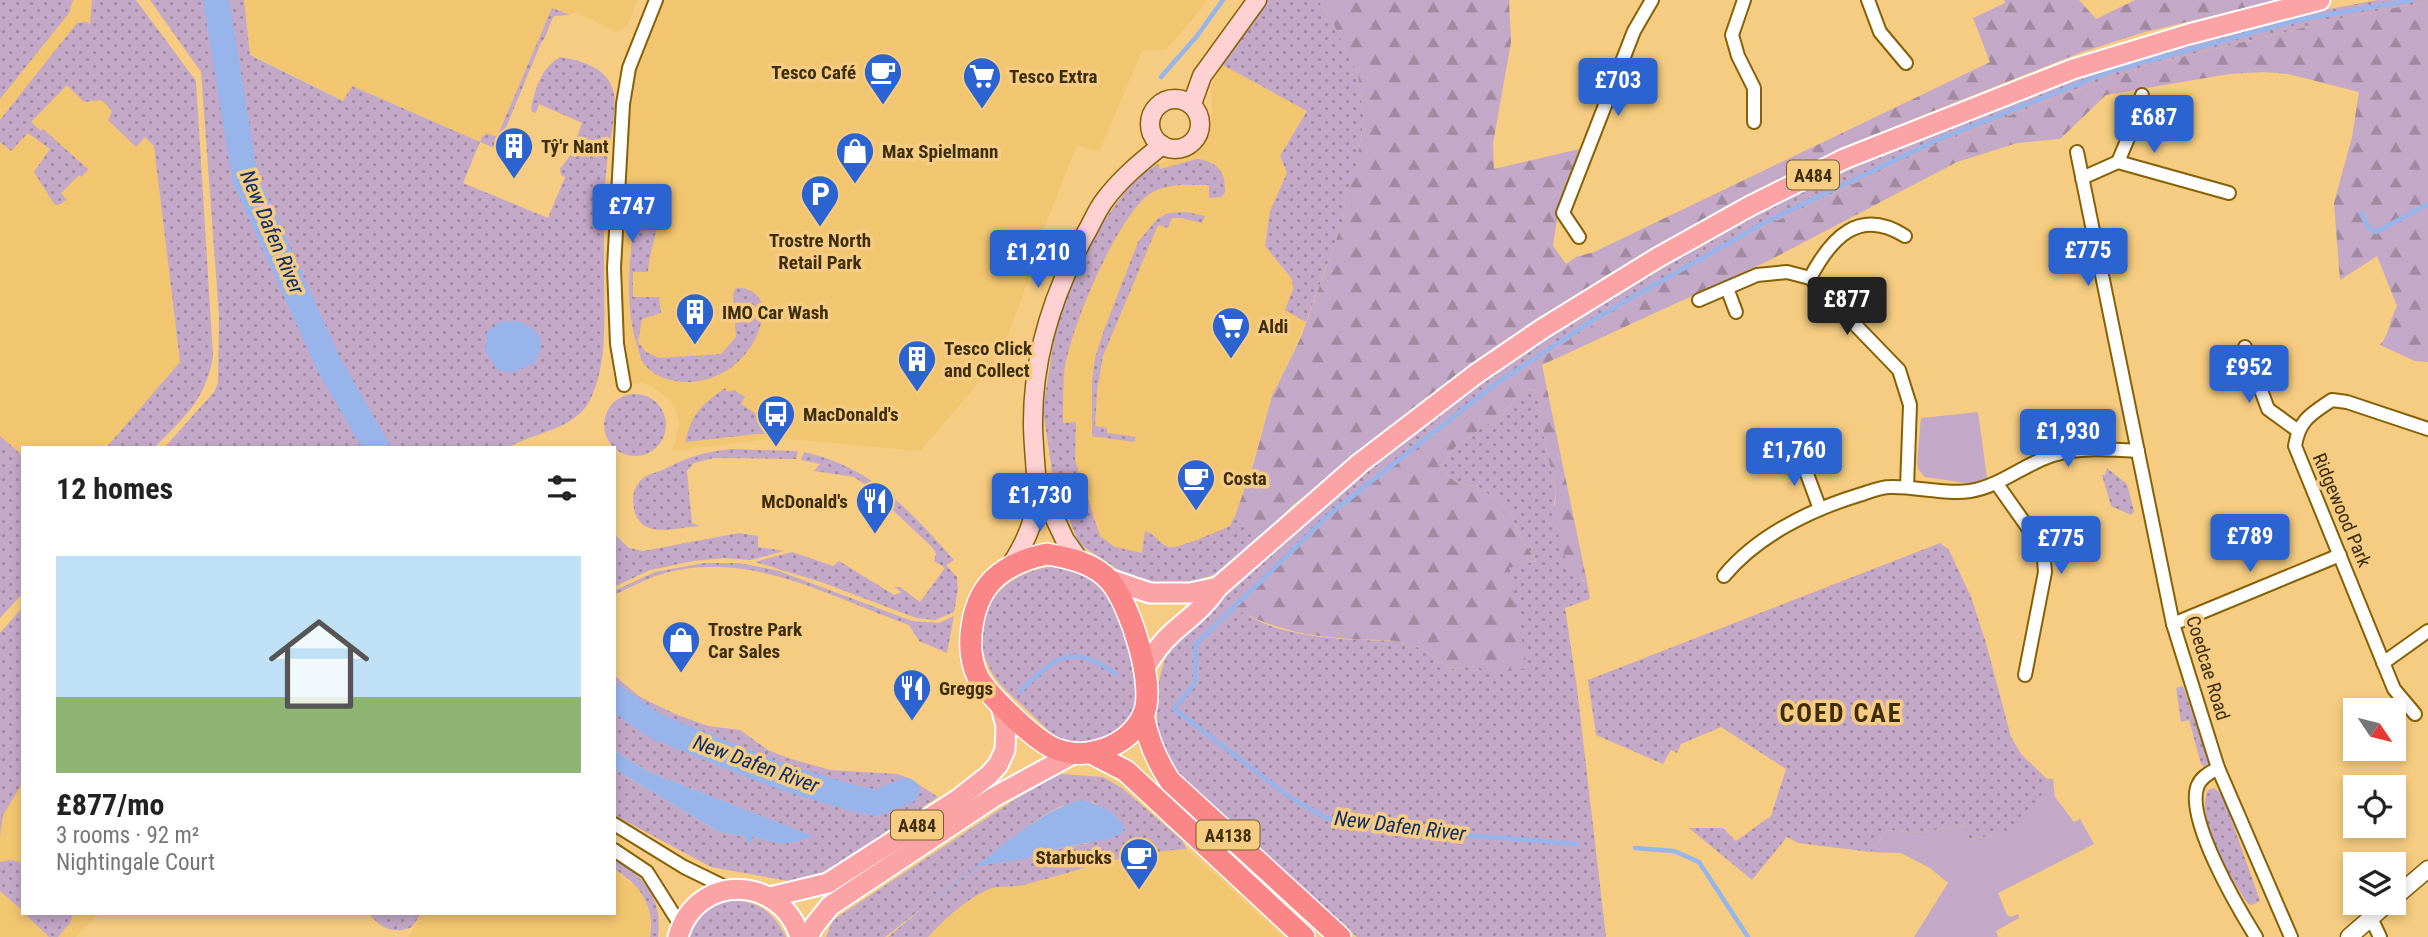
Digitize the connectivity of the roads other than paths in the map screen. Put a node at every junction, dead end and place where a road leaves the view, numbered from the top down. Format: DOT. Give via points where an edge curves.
graph roads {
  1 [pos="656,0"];
  2 [pos="1257,0"];
  3 [pos="1652,0"];
  4 [pos="1744,0"];
  5 [pos="1868,0"];
  6 [pos="2320,0"];
  7 [pos="1906,63"];
  8 [pos="2142,95"];
  9 [pos="1192,104"];
  10 [pos="1754,122"];
  11 [pos="1161,145"];
  12 [pos="2077,152"];
  13 [pos="2118,162"];
  14 [pos="2082,178"];
  15 [pos="2229,194"];
  16 [pos="1896,212"];
  17 [pos="1889,226"];
  18 [pos="1905,236"];
  19 [pos="1579,237"];
  20 [pos="1810,278"];
  21 [pos="1727,288"];
  22 [pos="1699,300"];
  23 [pos="1736,312"];
  24 [pos="2245,347"];
  25 [pos="2271,356"];
  26 [pos="2251,363"];
  27 [pos="624,385"];
  28 [pos="2428,429"];
  29 [pos="2297,430"];
  30 [pos="2138,451"];
  31 [pos="1800,456"];
  32 [pos="1038,483"];
  33 [pos="1997,484"];
  34 [pos="1907,487"];
  35 [pos="1820,509"];
  36 [pos="2340,555"];
  37 [pos="1080,561"];
  38 [pos="1011,565"];
  39 [pos="1724,576"];
  40 [pos="1109,579"];
  41 [pos="1218,587"];
  42 [pos="2173,624"];
  43 [pos="2428,631"];
  44 [pos="2383,663"];
  45 [pos="1144,669"];
  46 [pos="2025,675"];
  47 [pos="1000,703"];
  48 [pos="2415,714"];
  49 [pos="1143,715"];
  50 [pos="1083,753"];
  51 [pos="2218,768"];
  52 [pos="616,825"];
  53 [pos="616,851"];
  54 [pos="2428,869"];
  55 [pos="2406,888"];
  56 [pos="729,889"];
  57 [pos="770,897"];
  58 [pos="2374,915"];
  59 [pos="2371,918"];
  60 [pos="679,932"];
  61 [pos="800,937"];
  62 [pos="808,937"];
  63 [pos="1304,937"];
  64 [pos="1340,937"];
  65 [pos="2256,937"];
  66 [pos="2291,937"];
  67 [pos="2349,937"];
  68 [pos="2380,937"];
  1 -- 27 [label="street" via="629,68 623,104 614,268"];
  2 -- 9 [label="main road" via="1202,76"];
  3 -- 19 [label="street" via="1634,31 1563,213"];
  4 -- 10 [label="street" via="1732,36 1754,88"];
  5 -- 7 [label="street" via="1880,32"];
  6 -- 41 [label="main road, A484" via="2073,69 1844,159 1750,206 1627,276 1476,374 1360,463"];
  8 -- 13 [label="street"];
  9 -- 11 [label="main road" via="1200,118 1196,139 1176,149"];
  9 -- 11 [label="main road" via="1177,98 1155,109 1150,125"];
  11 -- 32 [label="main road" via="1103,202 1058,290 1035,376"];
  12 -- 14 [label="street, Coedcae Road"];
  13 -- 14 [label="street"];
  13 -- 15 [label="street"];
  14 -- 30 [label="street, Coedcae Road"];
  16 -- 17 [label="street"];
  17 -- 18 [label="street"];
  17 -- 20 [label="street" via="1862,225 1838,236"];
  20 -- 21 [label="street" via="1787,272 1757,275"];
  20 -- 34 [label="street" via="1899,370 1910,405"];
  21 -- 22 [label="street"];
  21 -- 23 [label="street"];
  24 -- 26 [label="street"];
  25 -- 26 [label="street"];
  26 -- 29 [label="street" via="2268,409"];
  28 -- 29 [label="street" via="2332,400"];
  29 -- 36 [label="street, Ridgewood Park" via="2295,446 2303,470"];
  30 -- 33 [label="street" via="2080,450 2052,456"];
  30 -- 42 [label="street, Coedcae Road"];
  31 -- 35 [label="street"];
  32 -- 37 [label="main road"];
  32 -- 38 [label="main road" via="1034,519"];
  33 -- 34 [label="street" via="1968,492"];
  33 -- 46 [label="street" via="2043,549 2045,572"];
  34 -- 35 [label="street" via="1886,487"];
  35 -- 39 [label="street" via="1759,544"];
  36 -- 42 [label="street"];
  36 -- 44 [label="street, Ridgewood Park"];
  37 -- 38 [label="highway" via="1047,554"];
  37 -- 40 [label="highway"];
  38 -- 47 [label="highway" via="978,600 971,645 979,677"];
  40 -- 41 [label="main road" via="1150,593 1190,593"];
  40 -- 45 [label="highway" via="1129,614"];
  41 -- 45 [label="main road, A484" via="1205,607 1170,634"];
  42 -- 51 [label="street, Coedcae Road"];
  43 -- 44 [label="street"];
  44 -- 48 [label="street, Ridgewood Park" via="2394,690"];
  45 -- 49 [label="highway" via="1147,702"];
  47 -- 50 [label="highway" via="1045,744"];
  47 -- 57 [label="main road, A484" via="1006,726 1005,750 989,775 828,883"];
  49 -- 50 [label="highway" via="1134,729 1111,747"];
  49 -- 64 [label="highway, A4138" via="1156,760 1170,781"];
  50 -- 62 [label="main road, A484" via="994,797 830,906"];
  50 -- 63 [label="highway, A4138" via="1126,771"];
  51 -- 65 [label="street" via="2197,786 2194,803 2206,842 2229,891 2247,911"];
  51 -- 66 [label="street, Coedcae Road"];
  52 -- 56 [label="street"];
  53 -- 60 [label="street" via="647,872"];
  54 -- 55 [label="street"];
  56 -- 57 [label="main road"];
  56 -- 60 [label="main road" via="701,902"];
  57 -- 61 [label="main road" via="786,910"];
  58 -- 59 [label="street"];
  59 -- 67 [label="street"];
  59 -- 68 [label="street"];
}
